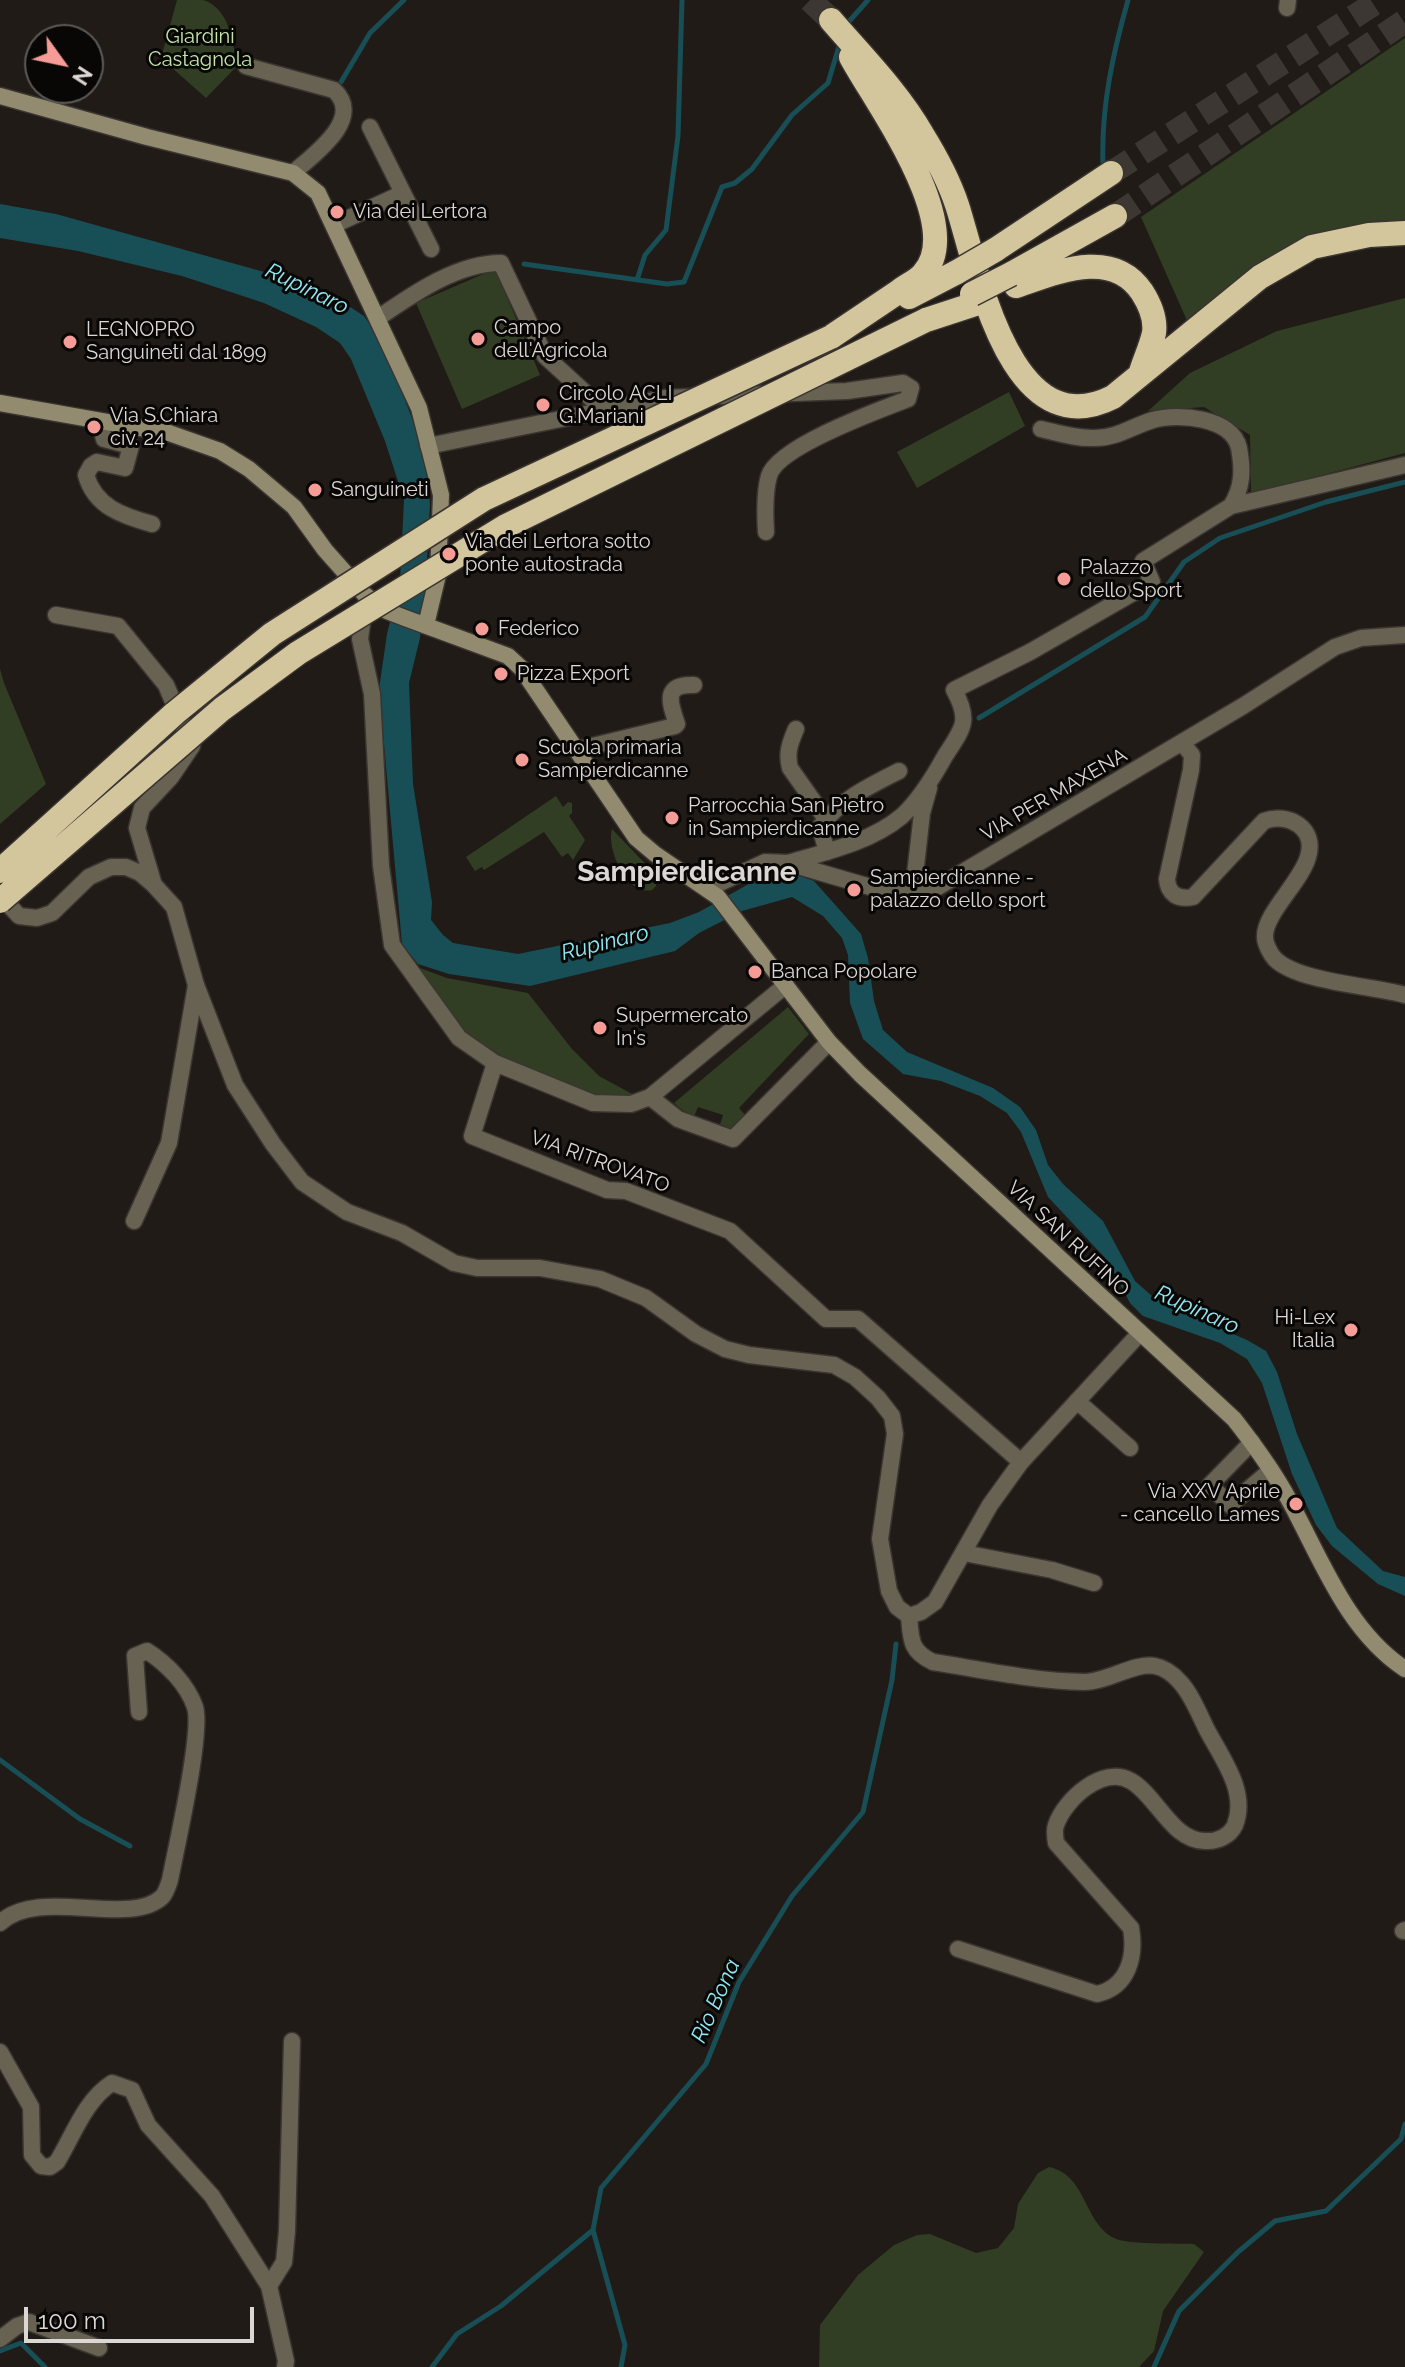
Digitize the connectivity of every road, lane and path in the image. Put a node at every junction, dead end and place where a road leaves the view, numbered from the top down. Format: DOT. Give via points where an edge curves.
graph roads {
  1 [pos="246,66"];
  2 [pos="0,96"];
  3 [pos="370,127"];
  4 [pos="293,173"];
  5 [pos="1111,173"];
  6 [pos="403,193"];
  7 [pos="1115,216"];
  8 [pos="334,225"];
  9 [pos="1405,233"];
  10 [pos="431,249"];
  11 [pos="1013,280"];
  12 [pos="923,282"];
  13 [pos="378,318"];
  14 [pos="1139,377"];
  15 [pos="0,403"];
  16 [pos="604,410"];
  17 [pos="99,421"];
  18 [pos="1041,429"];
  19 [pos="428,446"];
  20 [pos="1405,465"];
  21 [pos="1231,506"];
  22 [pos="152,524"];
  23 [pos="766,532"];
  24 [pos="365,595"];
  25 [pos="56,615"];
  26 [pos="426,625"];
  27 [pos="1405,635"];
  28 [pos="694,685"];
  29 [pos="796,729"];
  30 [pos="1182,743"];
  31 [pos="576,750"];
  32 [pos="899,771"];
  33 [pos="932,779"];
  34 [pos="826,819"];
  35 [pos="827,852"];
  36 [pos="788,863"];
  37 [pos="0,871"];
  38 [pos="154,885"];
  39 [pos="913,892"];
  40 [pos="712,893"];
  41 [pos="6,904"];
  42 [pos="196,985"];
  43 [pos="786,985"];
  44 [pos="1405,995"];
  45 [pos="829,1042"];
  46 [pos="495,1063"];
  47 [pos="650,1097"];
  48 [pos="134,1221"];
  49 [pos="1140,1333"];
  50 [pos="1077,1401"];
  51 [pos="1252,1442"];
  52 [pos="1130,1448"];
  53 [pos="1021,1462"];
  54 [pos="1271,1470"];
  55 [pos="964,1553"];
  56 [pos="1094,1583"];
  57 [pos="909,1616"];
  58 [pos="1405,1669"];
  59 [pos="139,1712"];
  60 [pos="0,1923"];
  61 [pos="958,1949"];
  62 [pos="292,2041"];
  63 [pos="0,2052"];
  64 [pos="269,2286"];
  65 [pos="0,2339"];
  66 [pos="99,2348"];
  67 [pos="285,2367"];
  1 -- 4 [label="street" via="341,96 340,127"];
  2 -- 4 [label="main road"];
  3 -- 6 [label="street"];
  4 -- 8 [label="main road" via="318,193"];
  5 -- 12 [label="highway, bridge" via="995,250 957,272"];
  6 -- 8 [label="street"];
  6 -- 10 [label="street"];
  7 -- 11 [label="highway"];
  8 -- 13 [label="main road"];
  9 -- 14 [label="highway" via="1312,247 1260,277"];
  11 -- 14 [label="highway" via="1095,266 1113,269 1136,284 1150,304 1154,331"];
  11 -- 41 [label="highway, bridge" via="506,526 298,653 222,709"];
  12 -- 14 [label="highway" via="934,245 930,204 905,148 831,20 922,132 955,201 995,320 1022,377 1045,398 1074,407 1100,403"];
  12 -- 37 [label="highway, bridge" via="831,337 484,499 272,634 175,713"];
  13 -- 16 [label="street" via="438,281 484,263 501,263 545,356"];
  13 -- 19 [label="main road" via="419,408"];
  15 -- 17 [label="main road, VIA SAN RUFINO"];
  16 -- 19 [label="street"];
  16 -- 23 [label="street" via="664,398 847,391 903,383 911,388 908,399 797,448 775,466 769,475"];
  17 -- 22 [label="street" via="104,439 131,446 125,468 97,462 91,466 86,475 90,488 114,510"];
  17 -- 24 [label="main road, VIA SAN RUFINO" via="204,443 249,469 294,507"];
  18 -- 21 [label="street" via="1097,439 1174,417 1222,427 1237,439 1242,464 1240,491"];
  19 -- 26 [label="main road" via="441,495 438,575"];
  20 -- 21 [label="street"];
  21 -- 33 [label="street" via="1143,561 1152,582 954,690 965,710 962,728"];
  24 -- 26 [label="main road, VIA SAN RUFINO" via="387,611"];
  24 -- 46 [label="street" via="360,639 372,694 381,866 392,945 459,1038"];
  25 -- 38 [label="street" via="118,626 166,685 192,746 142,808 137,828"];
  26 -- 31 [label="main road, VIA SAN RUFINO" via="508,656"];
  27 -- 30 [label="street, VIA PER MAXENA" via="1361,638 1335,647"];
  28 -- 31 [label="street" via="673,691 675,726"];
  29 -- 34 [label="street" via="787,758 790,768"];
  30 -- 39 [label="street, VIA PER MAXENA" via="962,874 936,888"];
  30 -- 44 [label="street" via="1192,755 1191,770 1167,879 1170,891 1180,898 1193,897 1264,821 1295,821 1308,837 1308,858 1271,918 1264,937 1268,949 1300,973"];
  31 -- 40 [label="main road, VIA SAN RUFINO" via="636,838"];
  32 -- 34 [label="street" via="865,788"];
  33 -- 35 [label="street" via="903,815"];
  33 -- 39 [label="street" via="922,813"];
  34 -- 35 [label="street" via="820,827"];
  35 -- 36 [label="street"];
  36 -- 39 [label="street, VIA PER MAXENA" via="884,891"];
  36 -- 40 [label="street, VIA PER MAXENA" via="765,862"];
  38 -- 41 [label="street" via="126,867 111,867 89,877 52,913 37,918"];
  38 -- 42 [label="street" via="174,907"];
  40 -- 43 [label="main road, VIA SAN RUFINO"];
  42 -- 48 [label="street" via="169,1143"];
  42 -- 57 [label="street" via="235,1085 295,1173 321,1197 454,1263 540,1268 600,1279 646,1298 725,1349 834,1365 855,1377 892,1416 895,1434 880,1539 889,1591"];
  43 -- 45 [label="main road, VIA SAN RUFINO"];
  43 -- 47 [label="street"];
  45 -- 47 [label="street" via="733,1139 678,1119"];
  45 -- 49 [label="main road, VIA SAN RUFINO"];
  46 -- 47 [label="street" via="593,1103 631,1104"];
  46 -- 53 [label="street, VIA RITROVATO" via="472,1136 607,1190 626,1191 730,1231 826,1319 858,1319"];
  49 -- 50 [label="street"];
  49 -- 51 [label="main road, VIA SAN RUFINO"];
  50 -- 52 [label="street"];
  50 -- 53 [label="street"];
  51 -- 54 [label="main road, VIA SAN RUFINO"];
  51 -- 54 [label="street" via="1210,1485 1230,1505"];
  53 -- 55 [label="street"];
  54 -- 58 [label="main road, VIA SAN RUFINO" via="1346,1608"];
  55 -- 56 [label="street"];
  55 -- 57 [label="street" via="935,1602"];
  57 -- 61 [label="street" via="913,1645 933,1662 1087,1682 1145,1665 1172,1673 1237,1788 1240,1813 1232,1832 1218,1840 1188,1837 1131,1781 1112,1776 1095,1780 1063,1812 1055,1827 1056,1843 1131,1928 1130,1966 1112,1991 1097,1994"];
  59 -- 60 [label="street" via="135,1656 147,1651 185,1688 196,1709 195,1741 164,1896 127,1909 74,1906 12,1912"];
  62 -- 64 [label="street" via="287,2231 284,2262"];
  63 -- 64 [label="street" via="31,2107 32,2155 37,2163 50,2167 57,2162 103,2089 112,2083 132,2090 148,2125 212,2196"];
  64 -- 67 [label="street"];
  65 -- 66 [label="street" via="29,2322"];
}
